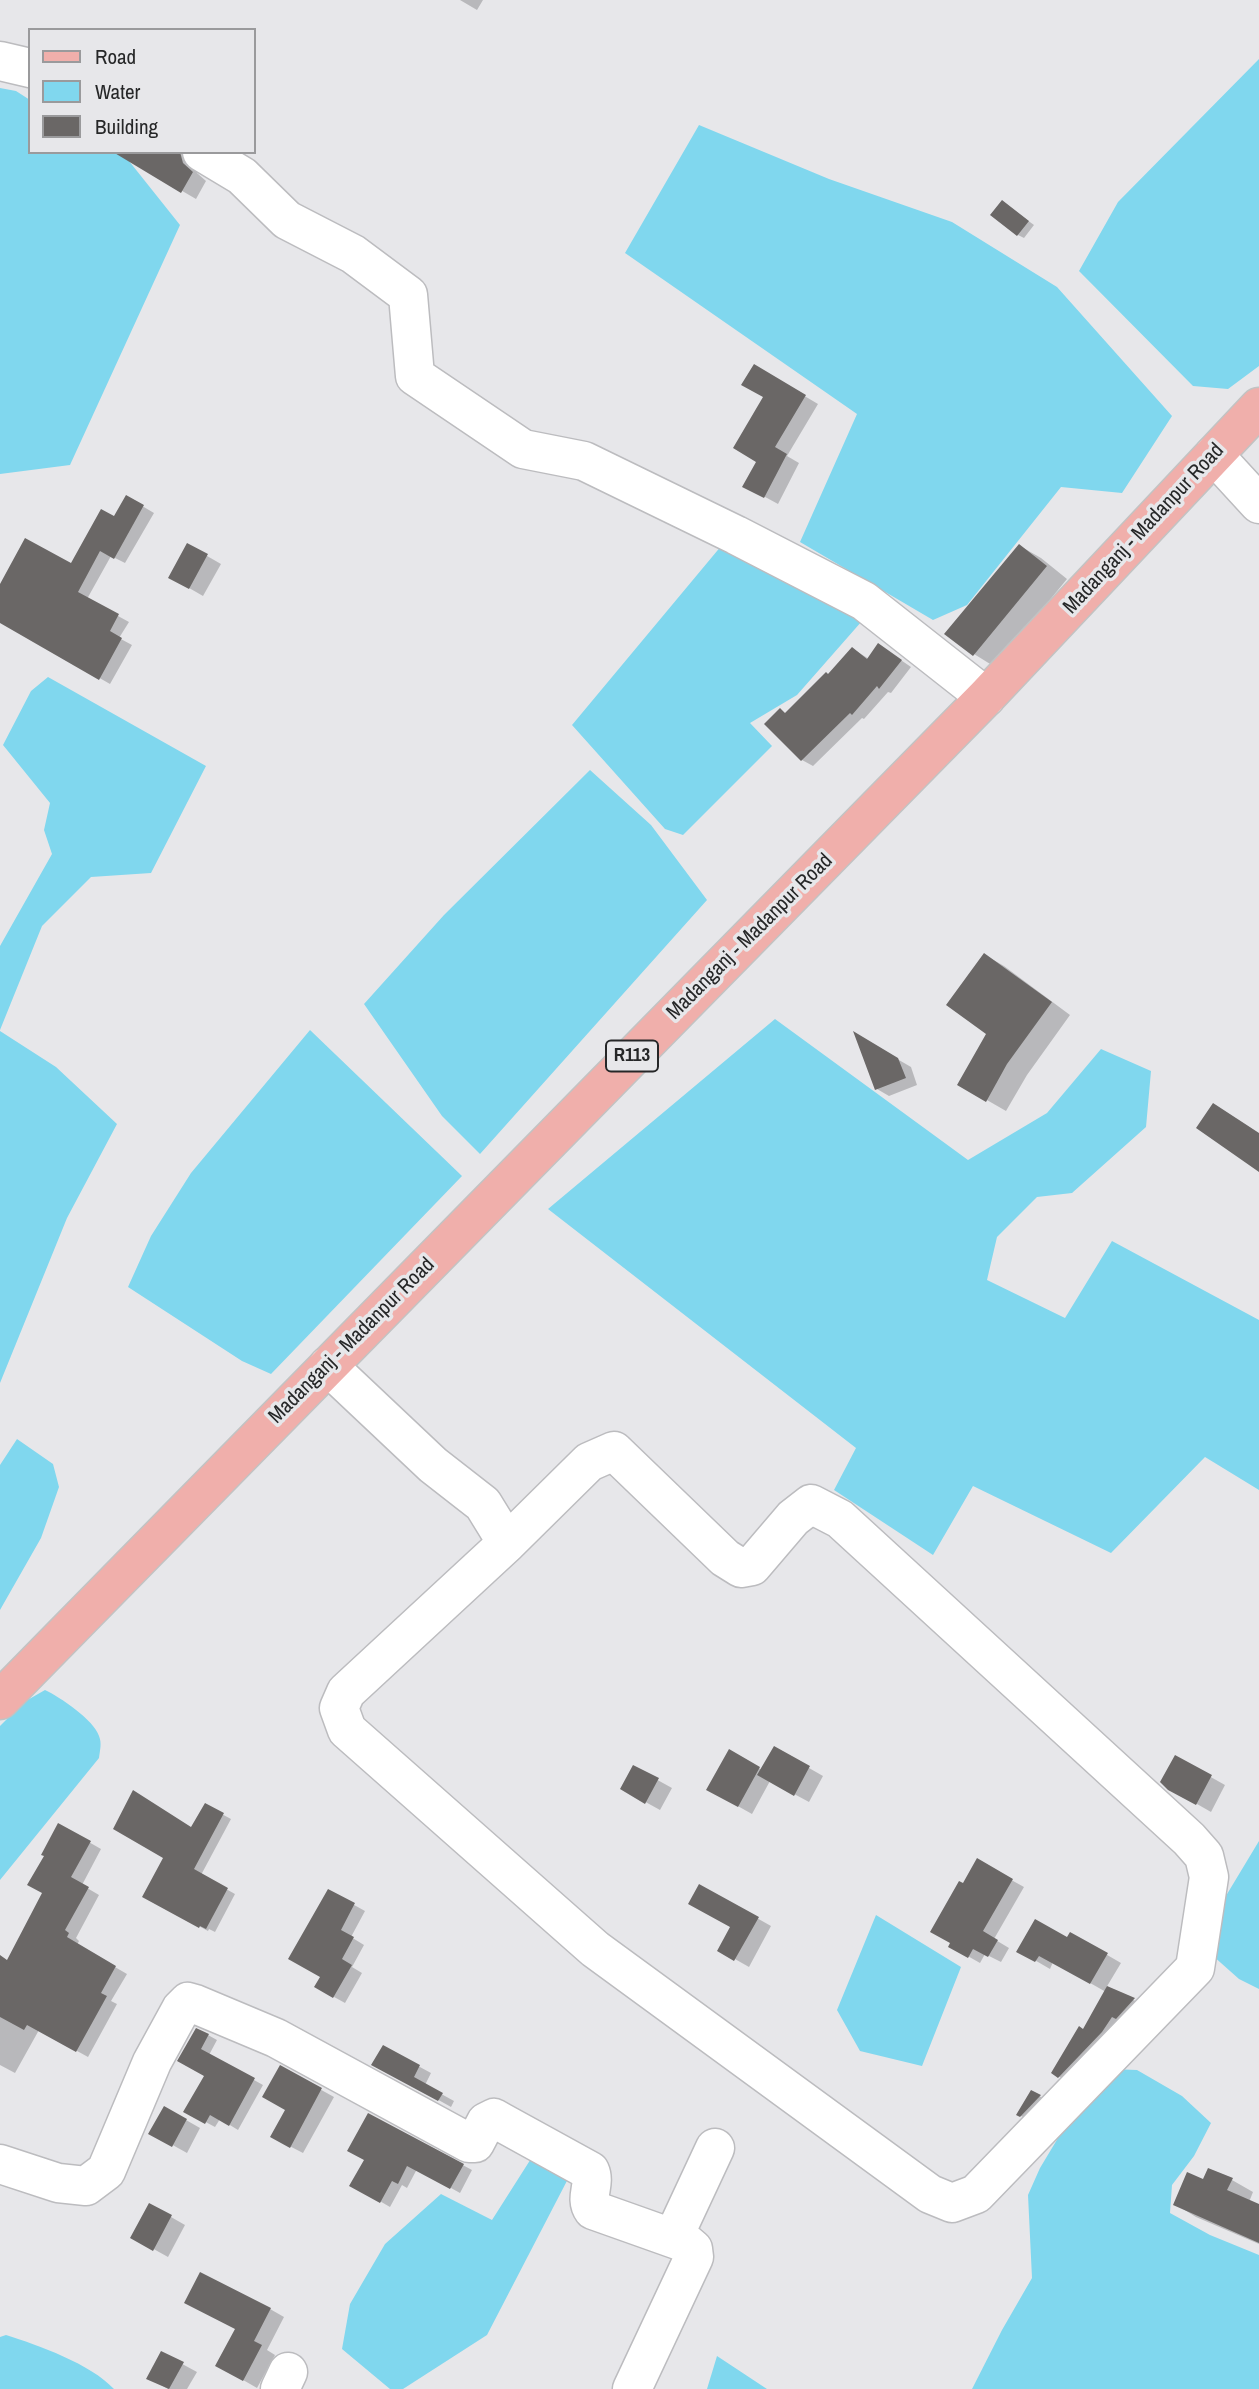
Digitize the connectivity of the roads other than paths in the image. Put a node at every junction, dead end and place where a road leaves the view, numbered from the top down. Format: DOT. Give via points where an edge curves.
graph roads {
  1 [pos="0,61"];
  2 [pos="28,68"];
  3 [pos="205,154"];
  4 [pos="1259,407"];
  5 [pos="1214,454"];
  6 [pos="1259,504"];
  7 [pos="986,697"];
  8 [pos="328,1366"];
  9 [pos="507,1543"];
  10 [pos="0,1700"];
  11 [pos="715,2148"];
  12 [pos="0,2164"];
  13 [pos="673,2238"];
  14 [pos="632,2389"];
  1 -- 2 [label="street"];
  3 -- 7 [label="street" via="242,176 287,220 353,254 408,295 415,376 523,449 584,461 864,601"];
  4 -- 5 [label="main road, Madanganj - Madanpur Road / R113"];
  5 -- 6 [label="street"];
  5 -- 7 [label="main road, Madanganj - Madanpur Road / R113"];
  7 -- 8 [label="main road, Madanganj - Madanpur Road / R113"];
  8 -- 9 [label="street" via="433,1465 482,1504"];
  8 -- 10 [label="main road, Madanganj - Madanpur Road / R113"];
  9 -- 9 [label="street" via="346,1692 339,1708 347,1730 594,1950 930,2194 952,2203 975,2194 1195,1968 1209,1877 1204,1856 840,1520 811,1504 752,1566 741,1568 614,1451 589,1462"];
  11 -- 13 [label="street"];
  12 -- 13 [label="street" via="58,2183 86,2186 106,2171 152,2062 188,2002 276,2038 469,2143 475,2143 486,2122 494,2118 590,2171 593,2210"];
  13 -- 14 [label="street" via="693,2249 694,2257"];
}
